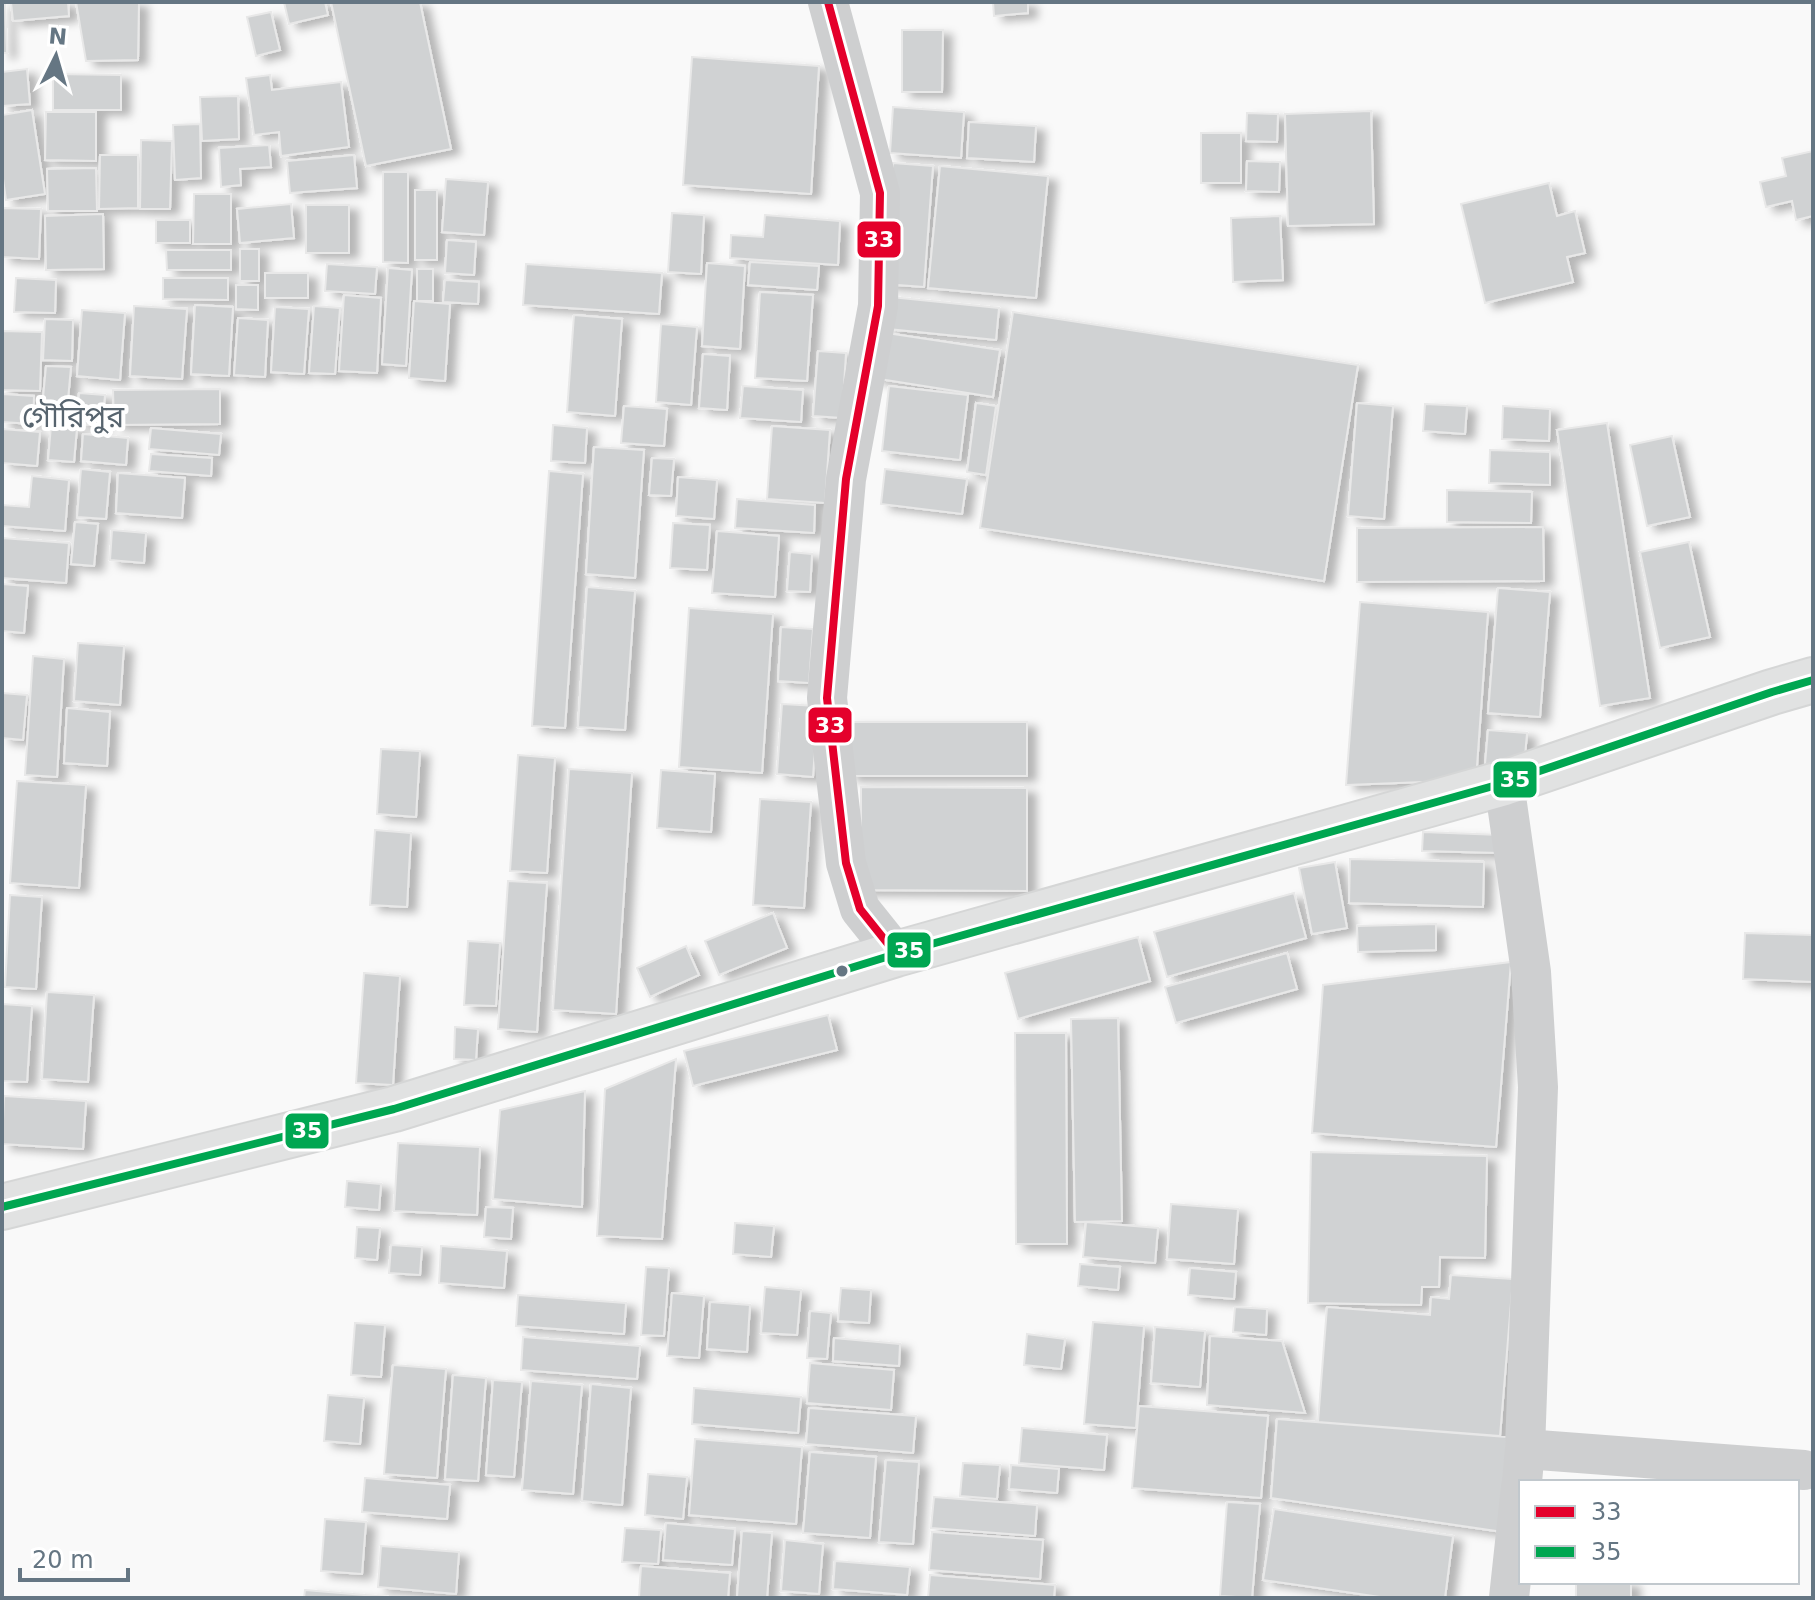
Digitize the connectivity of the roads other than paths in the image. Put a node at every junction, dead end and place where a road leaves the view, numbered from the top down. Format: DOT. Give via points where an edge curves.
graph roads {
  1 [pos="828,2"];
  2 [pos="1813,680"];
  3 [pos="1504,783"];
  4 [pos="896,954"];
  5 [pos="2,1207"];
  6 [pos="1804,1470"];
  7 [pos="1523,1473"];
  8 [pos="1519,1509"];
  9 [pos="1509,1598"];
  1 -- 4 [label="street" via="880,193 878,306 846,479 827,698 846,863 860,909"];
  2 -- 3 [label="highway"];
  3 -- 4 [label="highway"];
  3 -- 7 [label="street" via="1531,972 1538,1087"];
  4 -- 5 [label="highway" via="394,1109"];
  6 -- 7 [label="street"];
  8 -- 9 [label="street"];
}
